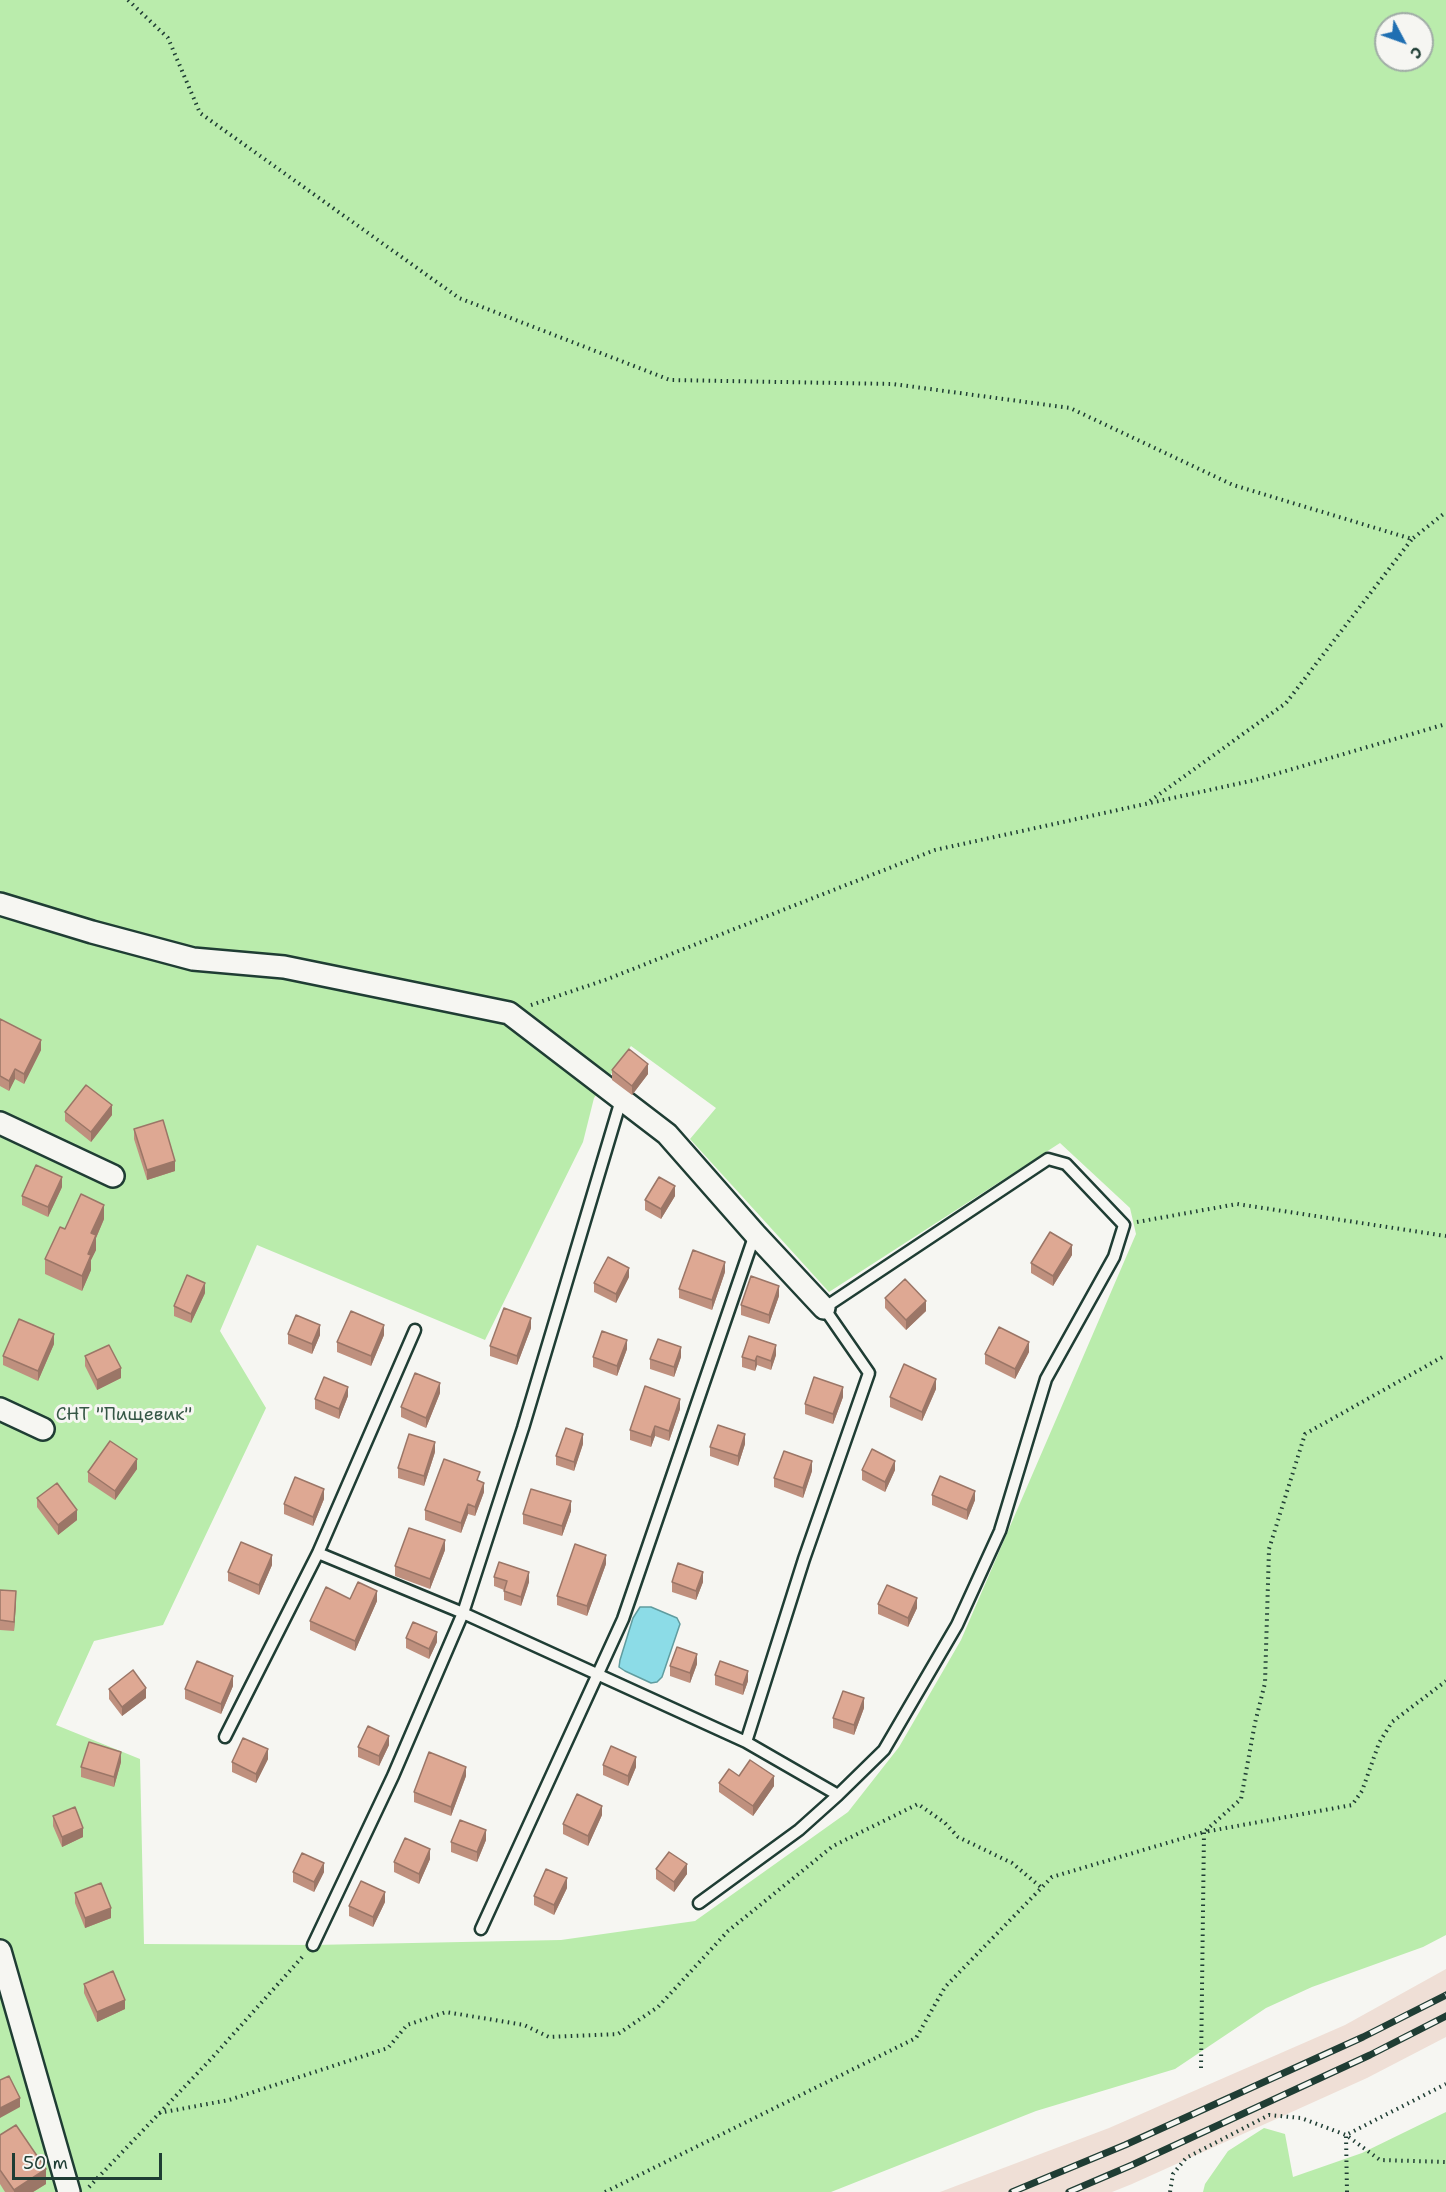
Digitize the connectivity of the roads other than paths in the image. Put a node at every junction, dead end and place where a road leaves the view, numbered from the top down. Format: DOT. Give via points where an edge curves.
graph roads {
  1 [pos="0,904"];
  2 [pos="621,1100"];
  3 [pos="0,1123"];
  4 [pos="113,1176"];
  5 [pos="755,1234"];
  6 [pos="824,1308"];
  7 [pos="415,1330"];
  8 [pos="0,1409"];
  9 [pos="44,1429"];
  10 [pos="318,1553"];
  11 [pos="463,1613"];
  12 [pos="600,1674"];
  13 [pos="225,1737"];
  14 [pos="746,1742"];
  15 [pos="837,1795"];
  16 [pos="699,1903"];
  17 [pos="480,1929"];
  18 [pos="314,1945"];
  19 [pos="0,1951"];
  20 [pos="69,2192"];
  1 -- 2 [label="street" via="193,959 284,968 509,1013"];
  2 -- 5 [label="street" via="667,1134"];
  2 -- 11 [label="lane"];
  3 -- 4 [label="street"];
  5 -- 6 [label="street"];
  5 -- 12 [label="lane" via="623,1619"];
  6 -- 14 [label="lane" via="869,1373"];
  6 -- 15 [label="lane" via="1048,1159 1066,1164 1124,1225 1114,1257 1046,1379 1000,1531 957,1625 884,1750"];
  7 -- 10 [label="lane"];
  8 -- 9 [label="street"];
  10 -- 11 [label="lane"];
  10 -- 13 [label="lane"];
  11 -- 12 [label="lane"];
  11 -- 18 [label="lane"];
  12 -- 14 [label="lane"];
  12 -- 17 [label="lane"];
  14 -- 15 [label="lane"];
  15 -- 16 [label="lane" via="799,1830"];
  19 -- 20 [label="street"];
}
